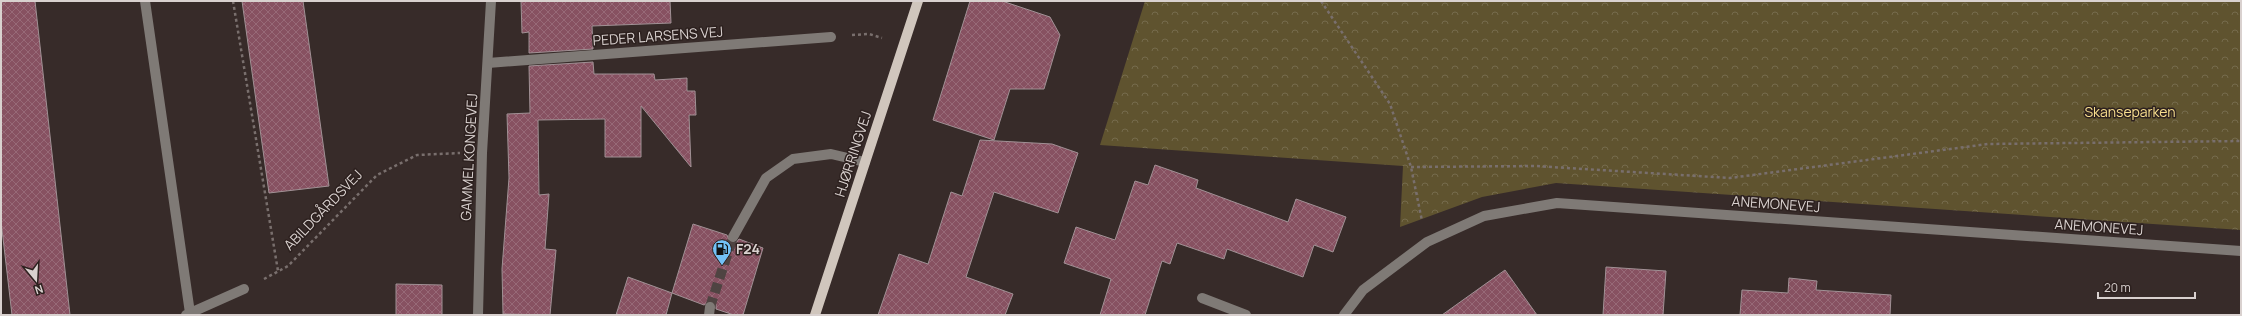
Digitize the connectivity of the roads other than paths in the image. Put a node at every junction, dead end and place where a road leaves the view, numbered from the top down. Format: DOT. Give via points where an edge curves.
graph roads {
  1 [pos="145,1"];
  2 [pos="491,1"];
  3 [pos="918,1"];
  4 [pos="831,37"];
  5 [pos="488,63"];
  6 [pos="865,162"];
  7 [pos="733,237"];
  8 [pos="2241,251"];
  9 [pos="244,289"];
  10 [pos="1202,298"];
  11 [pos="188,314"];
  12 [pos="478,315"];
  13 [pos="815,315"];
  14 [pos="1246,315"];
  15 [pos="1344,315"];
  1 -- 11 [label="street"];
  2 -- 5 [label="street, GAMMEL KONGEVEJ"];
  3 -- 6 [label="main road, HJØRRINGVEJ"];
  4 -- 5 [label="street, PEDER LARSENS VEJ"];
  5 -- 12 [label="street, GAMMEL KONGEVEJ" via="482,153"];
  6 -- 7 [label="street" via="831,154 793,159 766,178"];
  6 -- 13 [label="main road, HJØRRINGVEJ"];
  8 -- 15 [label="street, ANEMONEVEJ" via="1557,203 1484,216 1427,242 1363,290"];
  9 -- 11 [label="street"];
  10 -- 14 [label="street"];
}
